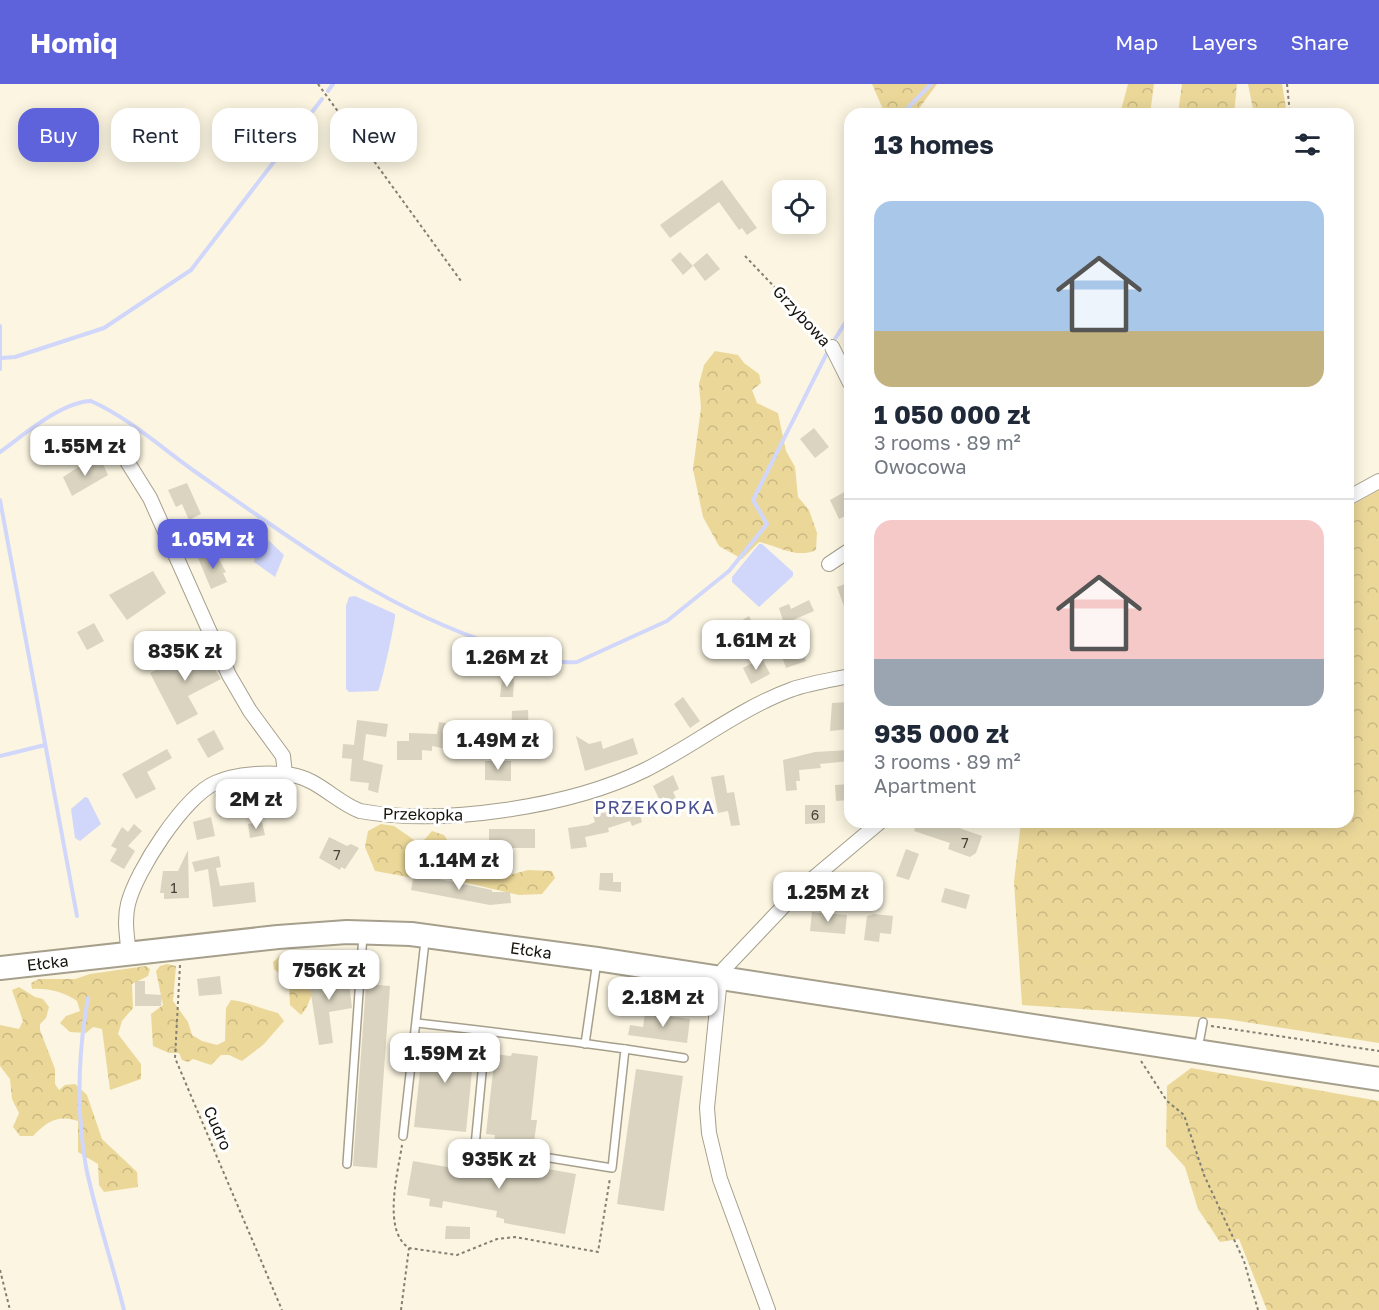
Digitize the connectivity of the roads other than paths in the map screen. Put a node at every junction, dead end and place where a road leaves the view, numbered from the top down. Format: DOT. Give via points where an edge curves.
graph roads {
  1 [pos="832,347"];
  2 [pos="844,371"];
  3 [pos="120,450"];
  4 [pos="1379,481"];
  5 [pos="1354,495"];
  6 [pos="844,554"];
  7 [pos="829,564"];
  8 [pos="844,677"];
  9 [pos="285,774"];
  10 [pos="873,828"];
  11 [pos="363,932"];
  12 [pos="426,935"];
  13 [pos="129,954"];
  14 [pos="597,959"];
  15 [pos="0,968"];
  16 [pos="720,978"];
  17 [pos="417,1023"];
  18 [pos="1202,1024"];
  19 [pos="486,1031"];
  20 [pos="585,1044"];
  21 [pos="625,1049"];
  22 [pos="1198,1050"];
  23 [pos="684,1058"];
  24 [pos="1379,1079"];
  25 [pos="403,1136"];
  26 [pos="347,1164"];
  27 [pos="768,1310"];
  1 -- 2 [label="street, Grzybowa"];
  3 -- 9 [label="street" via="150,498 229,675 283,756"];
  4 -- 5 [label="street"];
  6 -- 7 [label="street"];
  8 -- 9 [label="street, Przekopka" via="793,689 646,769 606,786 580,795 462,816 360,811 312,782"];
  9 -- 13 [label="street, Przekopka" via="237,777 215,783 187,805 153,851 128,901 125,918"];
  10 -- 16 [label="street" via="798,891 730,962"];
  11 -- 12 [label="main road, Ełcka"];
  11 -- 13 [label="main road, Ełcka"];
  11 -- 26 [label="lane"];
  12 -- 14 [label="main road, Ełcka"];
  12 -- 17 [label="lane"];
  13 -- 15 [label="main road, Ełcka"];
  14 -- 16 [label="main road, Ełcka"];
  14 -- 20 [label="lane"];
  16 -- 22 [label="main road, Ełcka"];
  16 -- 27 [label="street" via="707,1108 709,1133 720,1179"];
  17 -- 19 [label="lane"];
  17 -- 25 [label="lane"];
  18 -- 22 [label="lane"];
  19 -- 20 [label="lane"];
  19 -- 21 [label="lane" via="475,1146 612,1168"];
  20 -- 21 [label="lane"];
  21 -- 23 [label="lane"];
  22 -- 24 [label="main road, Ełcka"];
}
